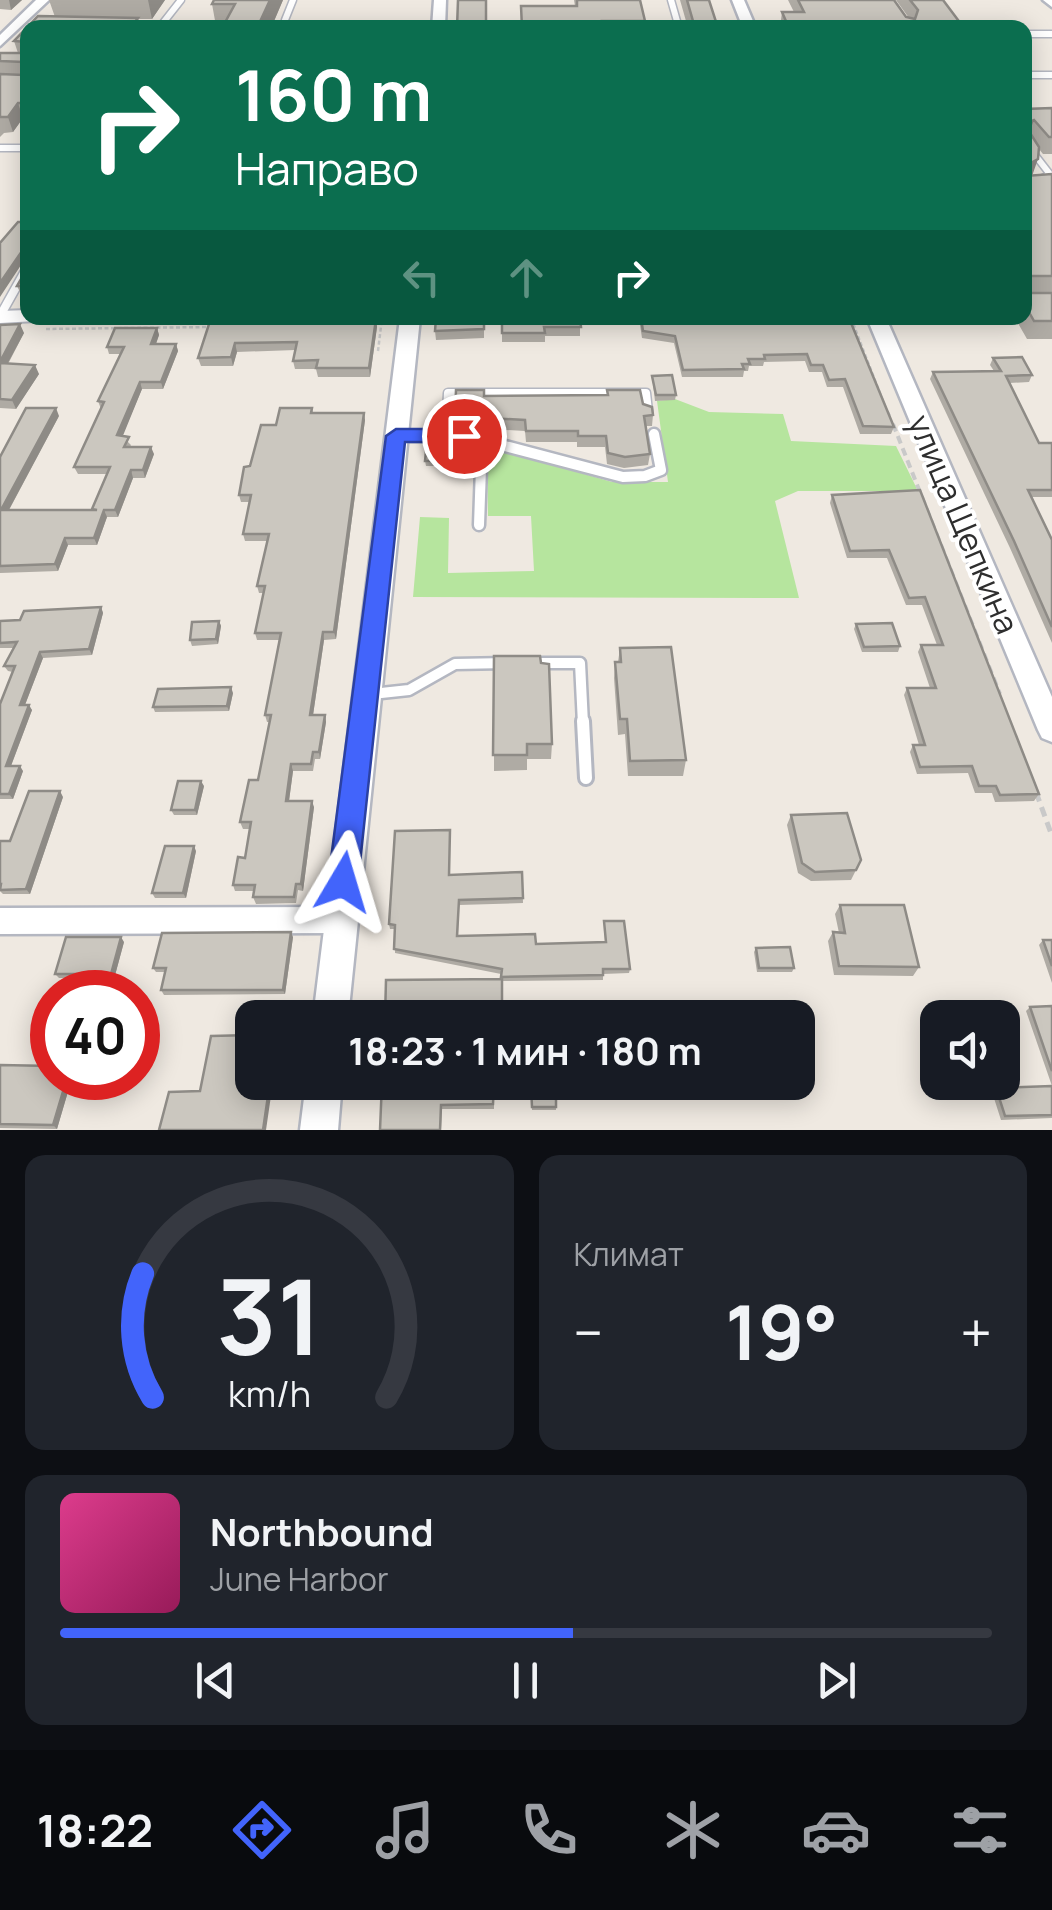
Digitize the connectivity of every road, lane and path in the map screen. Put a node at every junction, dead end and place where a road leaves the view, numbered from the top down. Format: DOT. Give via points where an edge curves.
graph roads {
  1 [pos="181,0"];
  2 [pos="294,0"];
  3 [pos="46,2"];
  4 [pos="24,20"];
  5 [pos="165,20"];
  6 [pos="285,20"];
  7 [pos="20,23"];
  8 [pos="1040,29"];
  9 [pos="1052,32"];
  10 [pos="0,42"];
  11 [pos="1032,151"];
  12 [pos="1032,185"];
  13 [pos="20,280"];
  14 [pos="0,316"];
  15 [pos="168,325"];
  16 [pos="381,325"];
  17 [pos="409,325"];
  18 [pos="854,325"];
  19 [pos="879,325"];
  20 [pos="214,326"];
  21 [pos="378,351"];
  22 [pos="648,412"];
  23 [pos="654,434"];
  24 [pos="396,436"];
  25 [pos="446,436"];
  26 [pos="482,438"];
  27 [pos="479,526"];
  28 [pos="999,693"];
  29 [pos="366,694"];
  30 [pos="1052,730"];
  31 [pos="586,778"];
  32 [pos="1032,782"];
  33 [pos="1052,836"];
  34 [pos="338,920"];
  35 [pos="0,921"];
  36 [pos="331,1000"];
  37 [pos="322,1100"];
  38 [pos="319,1130"];
  1 -- 5 [label="lane"];
  2 -- 6 [label="lane"];
  3 -- 4 [label="street"];
  7 -- 10 [label="street"];
  8 -- 9 [label="lane"];
  11 -- 12 [label="lane" via="1049,173"];
  13 -- 14 [label="lane"];
  15 -- 20 [label="path"];
  16 -- 21 [label="path"];
  17 -- 24 [label="street"];
  18 -- 28 [label="path"];
  19 -- 30 [label="street, улица Щепкина"];
  22 -- 25 [label="lane" via="646,392 448,393"];
  23 -- 26 [label="lane" via="660,470 651,476 606,474"];
  24 -- 25 [label="lane"];
  24 -- 29 [label="street"];
  25 -- 26 [label="lane"];
  26 -- 27 [label="lane"];
  29 -- 31 [label="lane" via="409,690 459,663 580,662"];
  29 -- 34 [label="street"];
  32 -- 33 [label="path"];
  34 -- 35 [label="street"];
  34 -- 36 [label="street"];
  37 -- 38 [label="street"];
}
